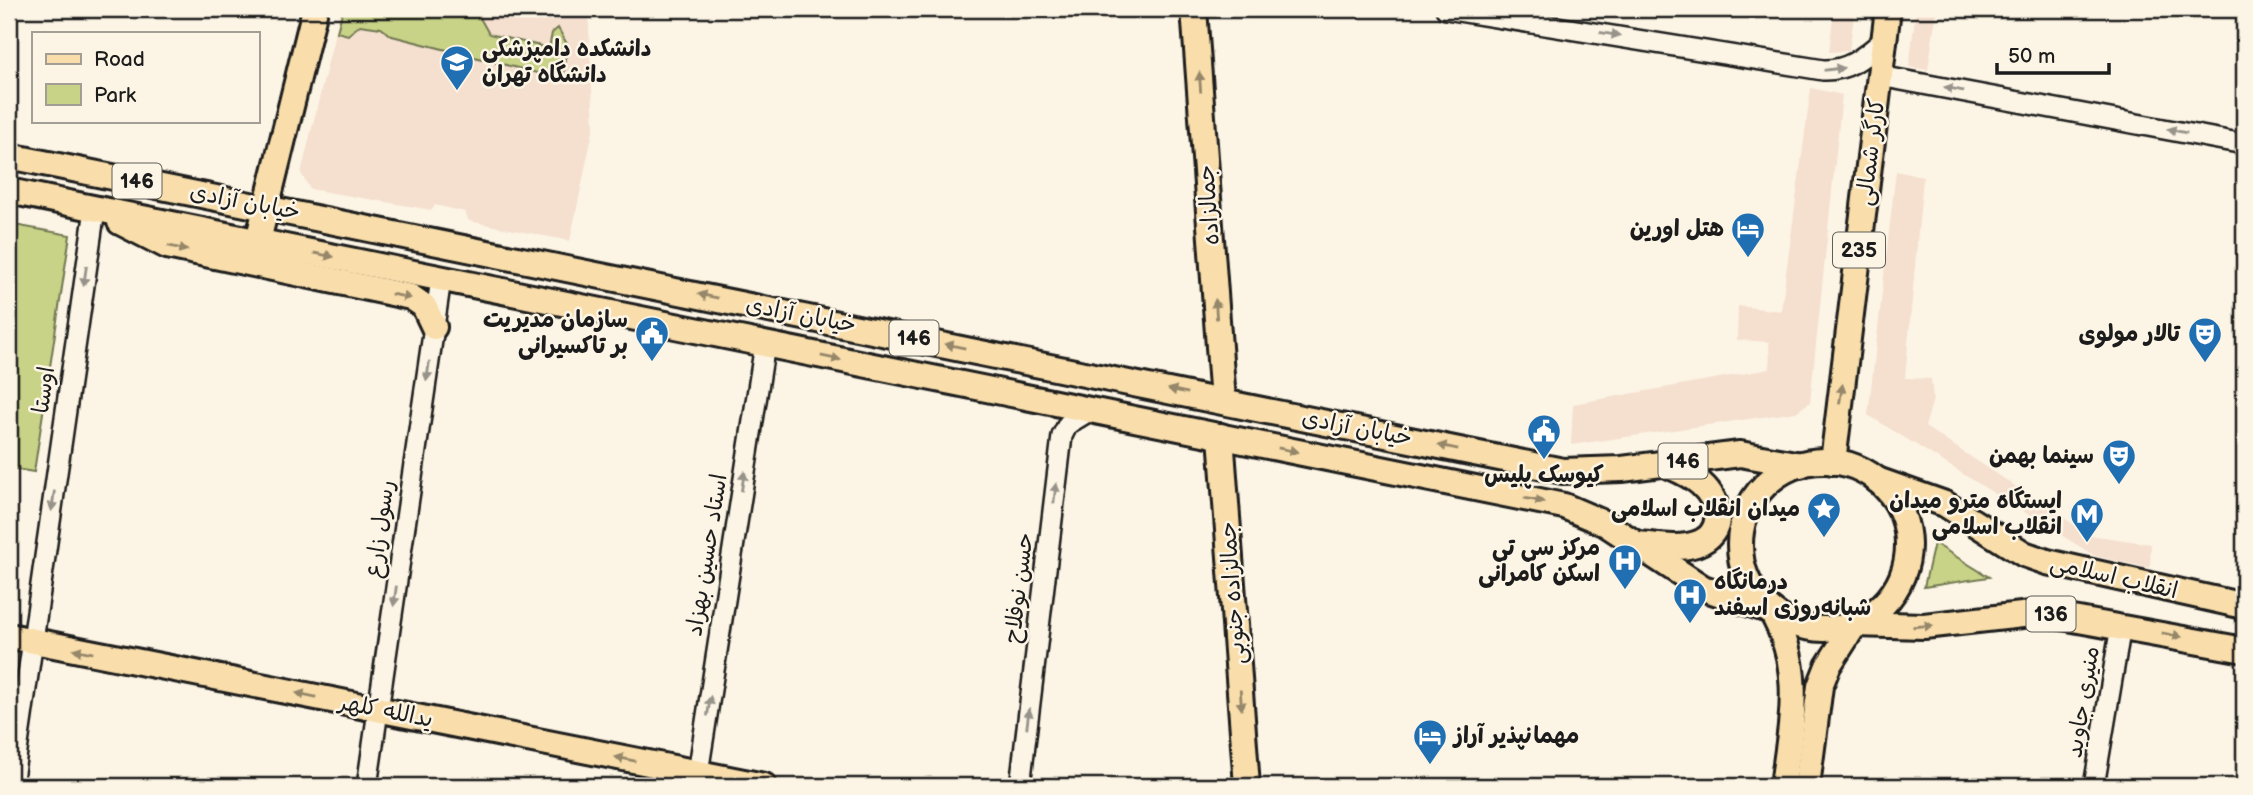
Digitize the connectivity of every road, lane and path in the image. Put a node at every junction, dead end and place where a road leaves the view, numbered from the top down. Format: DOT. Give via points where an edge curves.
graph roads {
  1 [pos="315,9"];
  2 [pos="1194,9"];
  3 [pos="1446,9"];
  4 [pos="1888,9"];
  5 [pos="1885,39"];
  6 [pos="1880,76"];
  7 [pos="2244,144"];
  8 [pos="9,156"];
  9 [pos="9,191"];
  10 [pos="265,206"];
  11 [pos="95,209"];
  12 [pos="255,253"];
  13 [pos="441,279"];
  14 [pos="434,327"];
  15 [pos="765,344"];
  16 [pos="1223,401"];
  17 [pos="1091,410"];
  18 [pos="1221,436"];
  19 [pos="1833,462"];
  20 [pos="1663,463"];
  21 [pos="1801,465"];
  22 [pos="1877,480"];
  23 [pos="1636,544"];
  24 [pos="2244,606"];
  25 [pos="1771,611"];
  26 [pos="1854,624"];
  27 [pos="2121,626"];
  28 [pos="21,638"];
  29 [pos="2244,650"];
  30 [pos="378,710"];
  31 [pos="701,778"];
  32 [pos="12,786"];
  33 [pos="367,786"];
  34 [pos="764,786"];
  35 [pos="1020,786"];
  36 [pos="1247,786"];
  37 [pos="1783,786"];
  38 [pos="1807,786"];
  39 [pos="2094,786"];
  1 -- 10 [label="main road"];
  16 -- 2 [label="main road, جمالزاده, one-way"];
  3 -- 5 [label="street, one-way" via="1823,70 1852,64"];
  4 -- 5 [label="main road, کارگر شمالی / 235"];
  5 -- 6 [label="main road, کارگر شمالی / 235"];
  7 -- 6 [label="street, one-way"];
  19 -- 6 [label="main road, کارگر شمالی / 235, one-way"];
  8 -- 10 [label="main road, خیابان آزادی / 146"];
  9 -- 11 [label="main road, خیابان آزادی / 146"];
  10 -- 12 [label="main road"];
  16 -- 10 [label="main road, خیابان آزادی / 146, one-way"];
  11 -- 12 [label="main road, خیابان آزادی / 146, one-way"];
  11 -- 28 [label="street, اوستا, one-way"];
  12 -- 13 [label="main road, خیابان آزادی / 146, one-way"];
  12 -- 14 [label="main road, one-way" via="411,298 424,306"];
  13 -- 14 [label="street, رسول زارع"];
  13 -- 15 [label="main road, خیابان آزادی / 146"];
  14 -- 30 [label="street, رسول زارع, one-way"];
  15 -- 17 [label="main road, خیابان آزادی / 146, one-way"];
  31 -- 15 [label="street, استاد حسین بهزاد, one-way"];
  20 -- 16 [label="main road, خیابان آزادی / 146, one-way" via="1563,471"];
  17 -- 18 [label="main road, خیابان آزادی / 146"];
  35 -- 17 [label="street, حسن نوفلاح, one-way" via="1062,436 1068,424"];
  18 -- 23 [label="main road, خیابان آزادی / 146, one-way" via="1564,506 1606,524"];
  18 -- 36 [label="main road, جمالزاده جنوبی, one-way"];
  19 -- 21 [label="main road"];
  19 -- 22 [label="main road"];
  20 -- 21 [label="main road, خیابان آزادی / 146" via="1740,454"];
  20 -- 23 [label="main road" via="1708,491 1717,507 1716,529 1695,544"];
  21 -- 25 [label="main road" via="1763,488 1749,507 1742,528 1740,551 1745,573"];
  22 -- 24 [label="main road, انقلاب اسلامی / 136" via="1945,504 2036,559"];
  22 -- 26 [label="main road" via="1903,515 1908,559 1890,598"];
  23 -- 25 [label="main road, خیابان آزادی / 146" via="1703,588"];
  25 -- 26 [label="main road" via="1807,628"];
  25 -- 37 [label="main road" via="1794,678"];
  26 -- 27 [label="main road, انقلاب اسلامی / 136, one-way" via="1924,626 2040,613"];
  26 -- 38 [label="main road" via="1820,686"];
  27 -- 29 [label="main road, انقلاب اسلامی / 136, one-way"];
  27 -- 39 [label="street, منیری جاوید"];
  30 -- 28 [label="main road, یدالله کلهر, one-way"];
  28 -- 32 [label="street, اوستا"];
  31 -- 30 [label="main road, یدالله کلهر, one-way"];
  30 -- 33 [label="street, رسول زارع"];
  31 -- 34 [label="main road, یدالله کلهر"];
}
